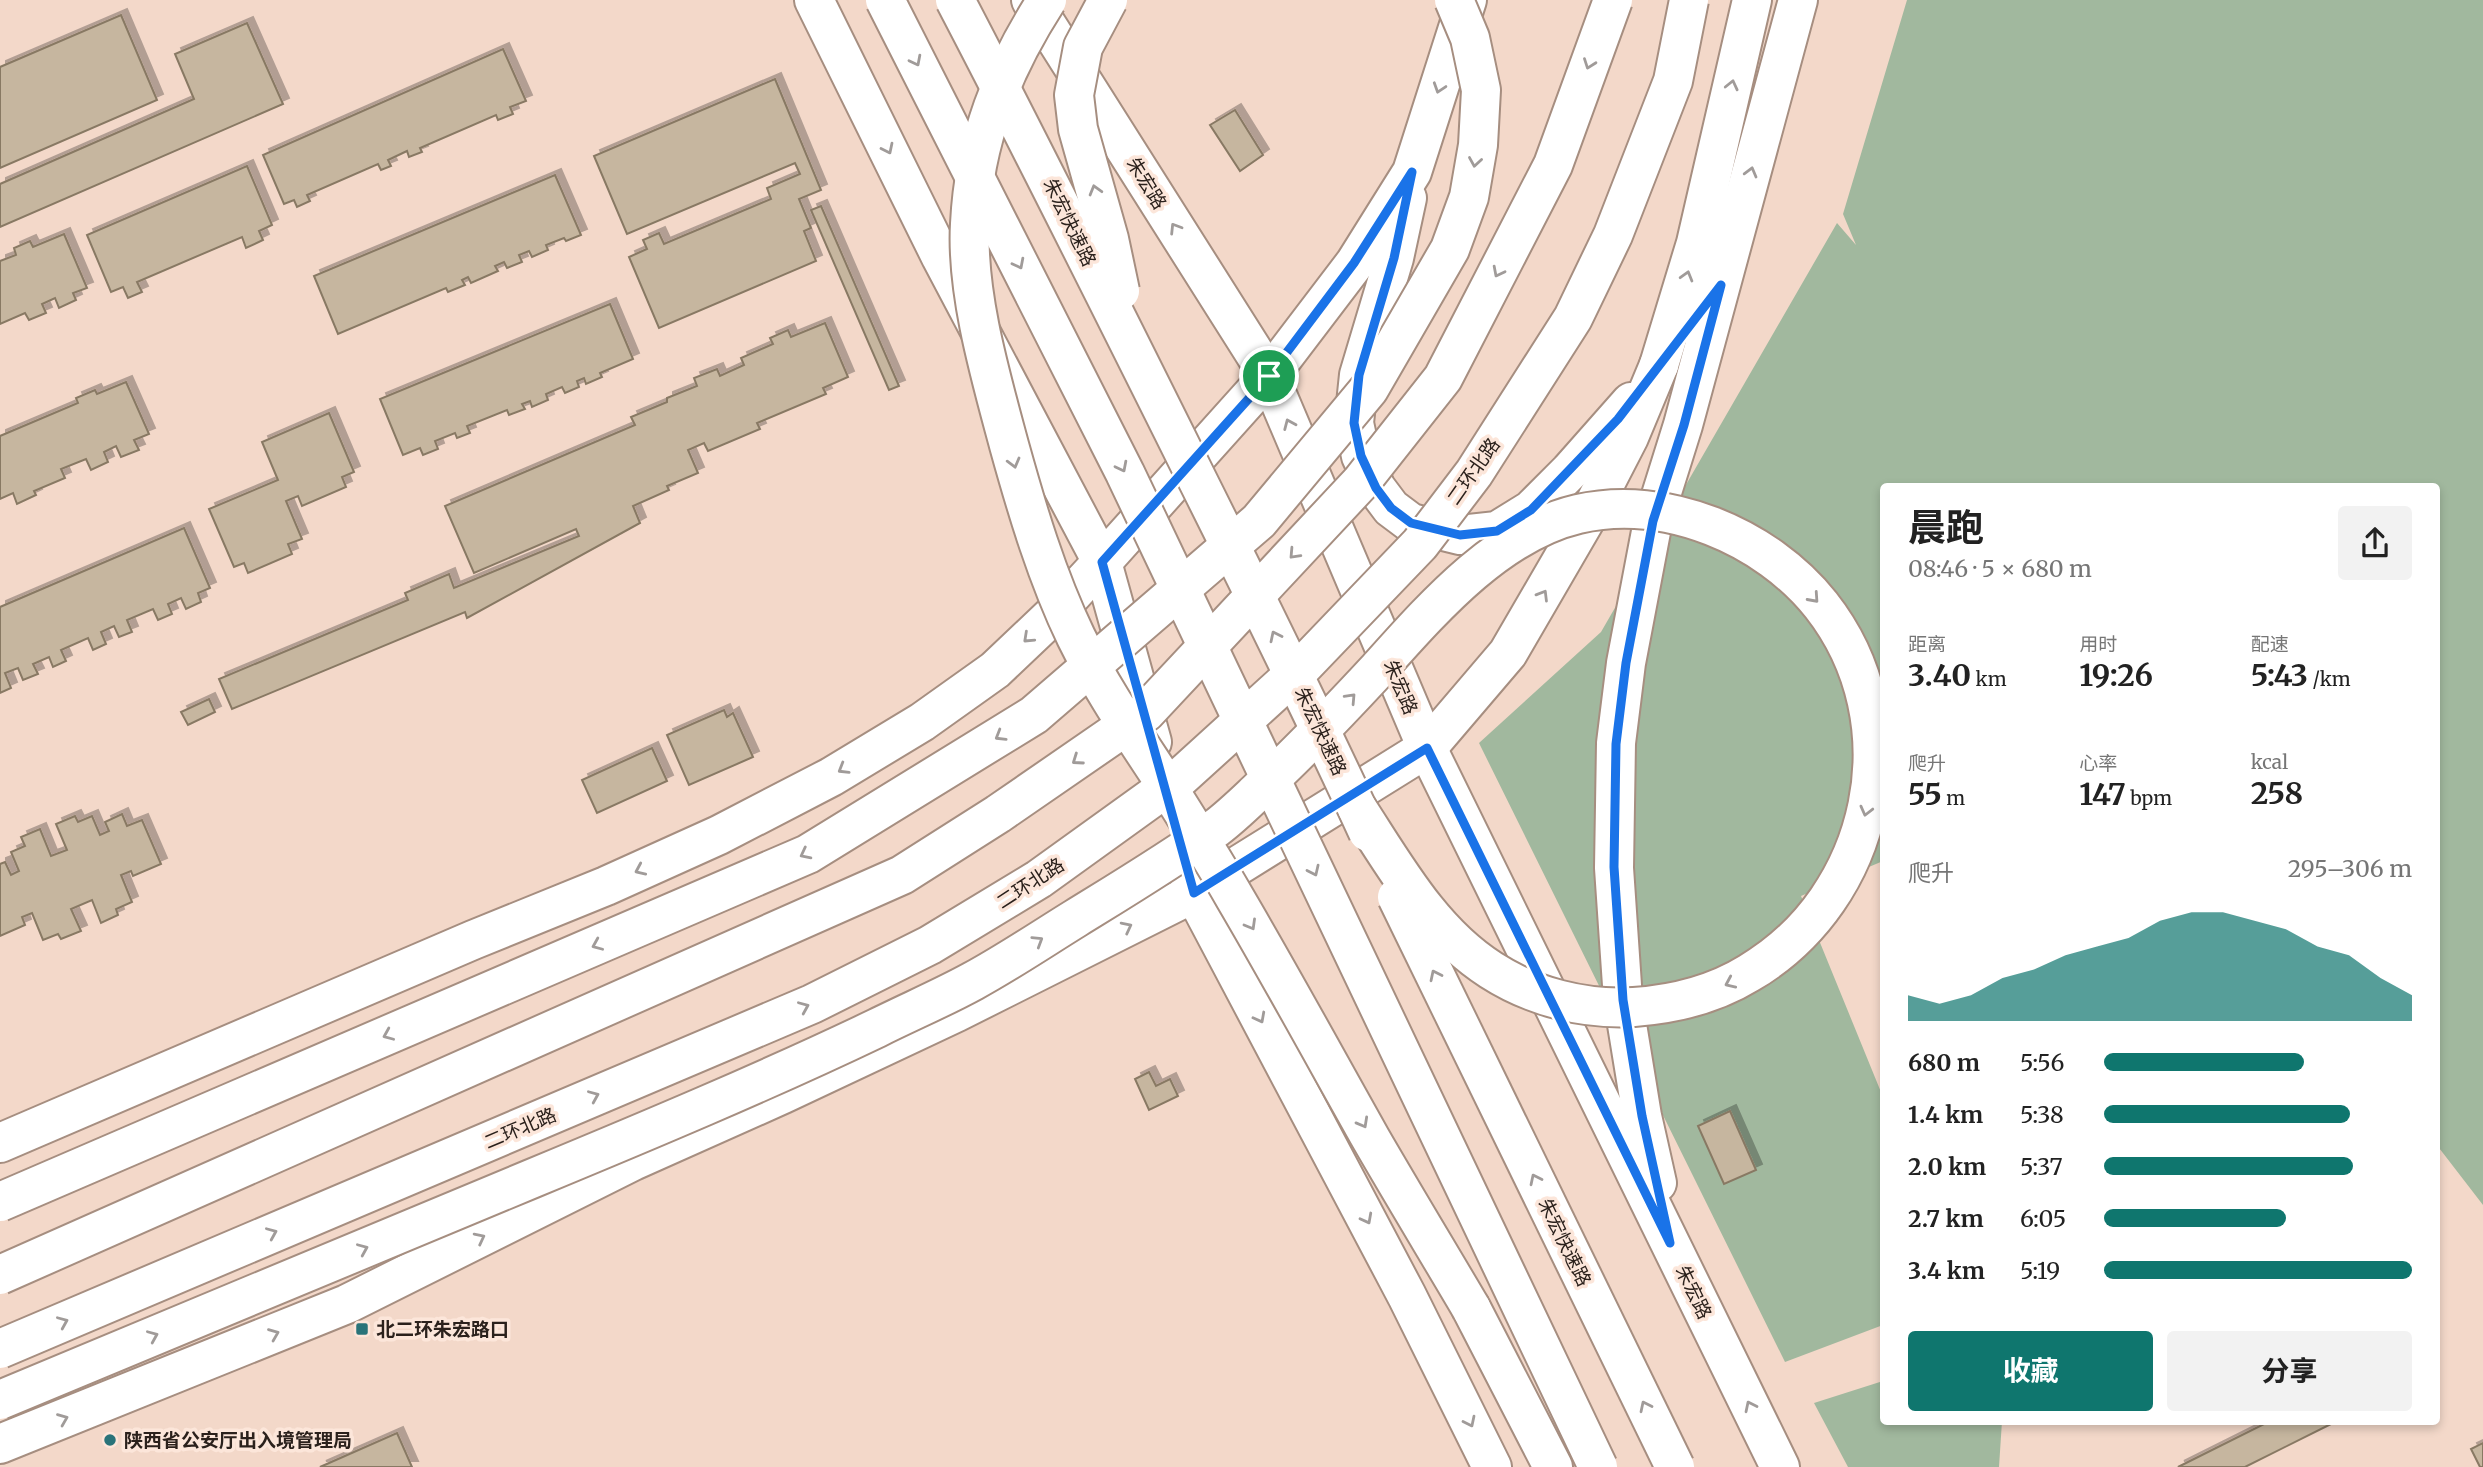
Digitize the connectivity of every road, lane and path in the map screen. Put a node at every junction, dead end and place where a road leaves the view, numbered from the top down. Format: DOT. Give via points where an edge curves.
graph roads {
  1 [pos="814,0"];
  2 [pos="885,0"];
  3 [pos="954,0"];
  4 [pos="1031,0"];
  5 [pos="1047,0"];
  6 [pos="1108,0"];
  7 [pos="1454,0"];
  8 [pos="1467,0"];
  9 [pos="1613,0"];
  10 [pos="1689,0"];
  11 [pos="1752,0"];
  12 [pos="1798,0"];
  13 [pos="1717,152"];
  14 [pos="1412,172"];
  15 [pos="1725,270"];
  16 [pos="1134,352"];
  17 [pos="1659,365"];
  18 [pos="1269,376"];
  19 [pos="1102,562"];
  20 [pos="1427,748"];
  21 [pos="1357,808"];
  22 [pos="1194,893"];
  23 [pos="0,1143"];
  24 [pos="0,1202"];
  25 [pos="1670,1243"];
  26 [pos="0,1275"];
  27 [pos="0,1349"];
  28 [pos="0,1400"];
  29 [pos="0,1444"];
  30 [pos="1492,1467"];
  31 [pos="1553,1467"];
  32 [pos="1598,1467"];
  33 [pos="1675,1467"];
  34 [pos="1780,1467"];
  1 -- 19 [label="main road, one-way"];
  2 -- 32 [label="main road, one-way, bridge" via="1125,473"];
  3 -- 16 [label="main road, 朱宏快速路, bridge"];
  18 -- 4 [label="main road, 朱宏路, one-way"];
  5 -- 31 [label="main road, one-way, bridge" via="1017,49 993,104 977,160 969,226 974,295 996,398 1050,573 1106,692 1198,834 1276,967 1471,1308"];
  16 -- 6 [label="main road, one-way, bridge" via="1078,129 1074,95 1083,47"];
  7 -- 24 [label="main road, one-way, bridge" via="1471,38 1481,90 1469,197 1450,249 1369,389 1259,521 1034,715 808,854"];
  8 -- 14 [label="main road, one-way"];
  9 -- 26 [label="main road, one-way, bridge" via="1553,165 1443,378 1361,482 1146,712 902,875"];
  27 -- 10 [label="main road, 二环北路, one-way, bridge" via="812,1004 930,945 1039,879 1182,776 1302,667 1420,544 1474,473 1573,318 1613,235 1673,81"];
  13 -- 11 [label="main road, one-way"];
  15 -- 12 [label="main road, one-way"];
  13 -- 15 [label="main road"];
  17 -- 13 [label="main road, one-way" via="1696,243"];
  14 -- 17 [label="main road" via="1394,258 1359,375 1354,423 1361,456 1391,508 1411,523 1460,535 1497,531 1531,510 1570,471"];
  14 -- 18 [label="main road" via="1354,263"];
  15 -- 17 [label="main road"];
  15 -- 25 [label="main road" via="1653,521 1616,744 1614,867 1623,1000"];
  21 -- 16 [label="main road, 朱宏快速路, one-way, bridge"];
  20 -- 17 [label="main road, one-way" via="1508,653 1541,599 1629,437"];
  18 -- 19 [label="main road"];
  20 -- 18 [label="main road, 朱宏路, one-way"];
  19 -- 22 [label="main road"];
  19 -- 23 [label="main road, one-way" via="995,670 922,722 797,794 606,886"];
  20 -- 22 [label="main road"];
  20 -- 25 [label="main road, 朱宏路"];
  28 -- 21 [label="main road, one-way, bridge" via="683,1116 972,982 1221,825 1293,758 1437,604 1503,548 1576,514 1618,509 1693,518 1763,554 1794,577 1842,638 1860,677 1870,719 1869,806 1838,886 1781,952 1745,977 1662,1005 1576,1005 1495,973 1460,948 1431,917"];
  33 -- 21 [label="main road, 朱宏快速路, one-way, bridge" via="1404,914"];
  29 -- 22 [label="main road, one-way" via="346,1304 633,1161 957,1012"];
  22 -- 30 [label="main road, one-way"];
  34 -- 25 [label="main road, 朱宏路, one-way"];
}
